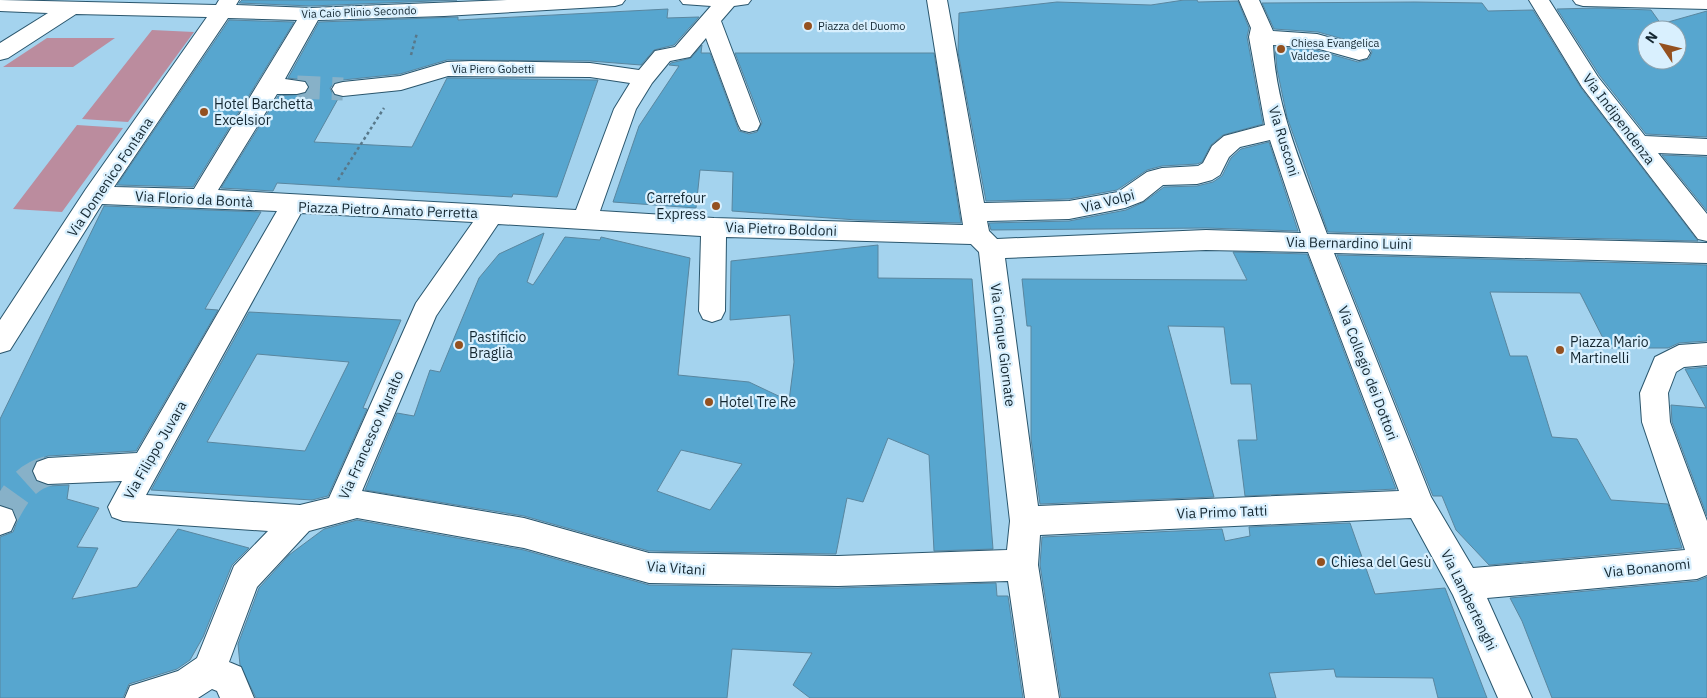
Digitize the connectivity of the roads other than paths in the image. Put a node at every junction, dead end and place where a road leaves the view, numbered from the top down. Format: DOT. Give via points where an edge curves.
graph roads {
  1 [pos="615,0"];
  2 [pos="690,0"];
  3 [pos="705,0"];
  4 [pos="728,0"];
  5 [pos="744,0"];
  6 [pos="938,0"];
  7 [pos="949,0"];
  8 [pos="1250,0"];
  9 [pos="1539,0"];
  10 [pos="1583,0"];
  11 [pos="1707,3"];
  12 [pos="0,5"];
  13 [pos="445,5"];
  14 [pos="226,6"];
  15 [pos="70,8"];
  16 [pos="311,14"];
  17 [pos="710,20"];
  18 [pos="1260,37"];
  19 [pos="0,53"];
  20 [pos="945,53"];
  21 [pos="1359,53"];
  22 [pos="644,78"];
  23 [pos="270,86"];
  24 [pos="297,86"];
  25 [pos="343,88"];
  26 [pos="749,124"];
  27 [pos="1278,131"];
  28 [pos="1637,144"];
  29 [pos="1707,147"];
  30 [pos="95,195"];
  31 [pos="200,198"];
  32 [pos="294,205"];
  33 [pos="492,214"];
  34 [pos="585,219"];
  35 [pos="714,227"];
  36 [pos="981,232"];
  37 [pos="1707,232"];
  38 [pos="1317,242"];
  39 [pos="1707,253"];
  40 [pos="245,292"];
  41 [pos="425,311"];
  42 [pos="712,311"];
  43 [pos="0,342"];
  44 [pos="1707,354"];
  45 [pos="146,466"];
  46 [pos="48,472"];
  47 [pos="1419,504"];
  48 [pos="339,510"];
  49 [pos="300,519"];
  50 [pos="1025,521"];
  51 [pos="1022,565"];
  52 [pos="1465,584"];
  53 [pos="209,670"];
  54 [pos="142,698"];
  55 [pos="237,698"];
  56 [pos="1042,698"];
  57 [pos="1515,698"];
  1 -- 13 [label="street, Via Caio Plinio Secondo"];
  2 -- 3 [label="street"];
  3 -- 4 [label="street"];
  4 -- 5 [label="street"];
  4 -- 17 [label="street"];
  6 -- 20 [label="street, Via Cinque Giornate"];
  7 -- 20 [label="street" via="954,52"];
  8 -- 18 [label="street, Via Rusconi" via="1262,28"];
  9 -- 28 [label="street, Via Indipendenza" via="1590,82"];
  10 -- 11 [label="street"];
  12 -- 15 [label="street, Via Caio Plinio Secondo"];
  13 -- 16 [label="street, Via Caio Plinio Secondo"];
  14 -- 15 [label="street, Via Caio Plinio Secondo"];
  14 -- 16 [label="street, Via Caio Plinio Secondo"];
  14 -- 30 [label="street, Via Domenico Fontana"];
  15 -- 19 [label="street"];
  16 -- 23 [label="street"];
  17 -- 22 [label="street" via="682,52 662,56"];
  17 -- 26 [label="street"];
  18 -- 21 [label="street" via="1317,41"];
  18 -- 27 [label="street, Via Rusconi"];
  20 -- 36 [label="street, Via Cinque Giornate"];
  22 -- 25 [label="street, Via Piero Gobetti" via="590,70 472,68 447,69 401,83"];
  22 -- 34 [label="street" via="625,109"];
  23 -- 24 [label="street"];
  23 -- 31 [label="street"];
  27 -- 36 [label="street, Via Volpi" via="1241,136 1227,144 1208,172 1156,178 1140,193 1124,199"];
  27 -- 38 [label="street, Via Rusconi"];
  28 -- 29 [label="street"];
  28 -- 37 [label="street, Via Indipendenza"];
  30 -- 31 [label="street, Via Florio da Bontà"];
  30 -- 43 [label="street, Via Domenico Fontana" via="59,233"];
  31 -- 32 [label="street, Via Florio da Bontà"];
  32 -- 33 [label="street, Piazza Pietro Amato Perretta"];
  32 -- 40 [label="street, Piazza Pietro Amato Perretta"];
  33 -- 34 [label="street, Piazza Pietro Amato Perretta"];
  33 -- 41 [label="street, Piazza Pietro Amato Perretta"];
  34 -- 35 [label="street, Via Pietro Boldoni"];
  35 -- 36 [label="street, Via Pietro Boldoni"];
  35 -- 42 [label="street"];
  36 -- 38 [label="street, Via Bernardino Luini"];
  36 -- 50 [label="street, Via Cinque Giornate"];
  38 -- 39 [label="street, Via Bernardino Luini"];
  38 -- 47 [label="street, Via Collegio dei Dottori"];
  40 -- 45 [label="street, Via Filippo Juvara"];
  41 -- 48 [label="street, Via Francesco Muralto"];
  44 -- 52 [label="street, Via Bonanomi" via="1679,356 1665,365 1654,393 1656,422 1701,547 1697,564"];
  45 -- 46 [label="street"];
  45 -- 49 [label="street, Via Filippo Juvara" via="123,507"];
  47 -- 50 [label="street, Via Primo Tatti"];
  47 -- 52 [label="street, Via Lambertenghi"];
  48 -- 49 [label="street, Via Francesco Muralto"];
  48 -- 51 [label="street, Via Vitani" via="357,504 524,533 649,568 838,571"];
  49 -- 53 [label="street" via="245,577"];
  50 -- 51 [label="street, Via Cinque Giornate"];
  51 -- 56 [label="street, Via Cinque Giornate"];
  52 -- 57 [label="street, Via Lambertenghi"];
  53 -- 54 [label="street" via="186,686"];
  53 -- 55 [label="street" via="230,679"];
}
